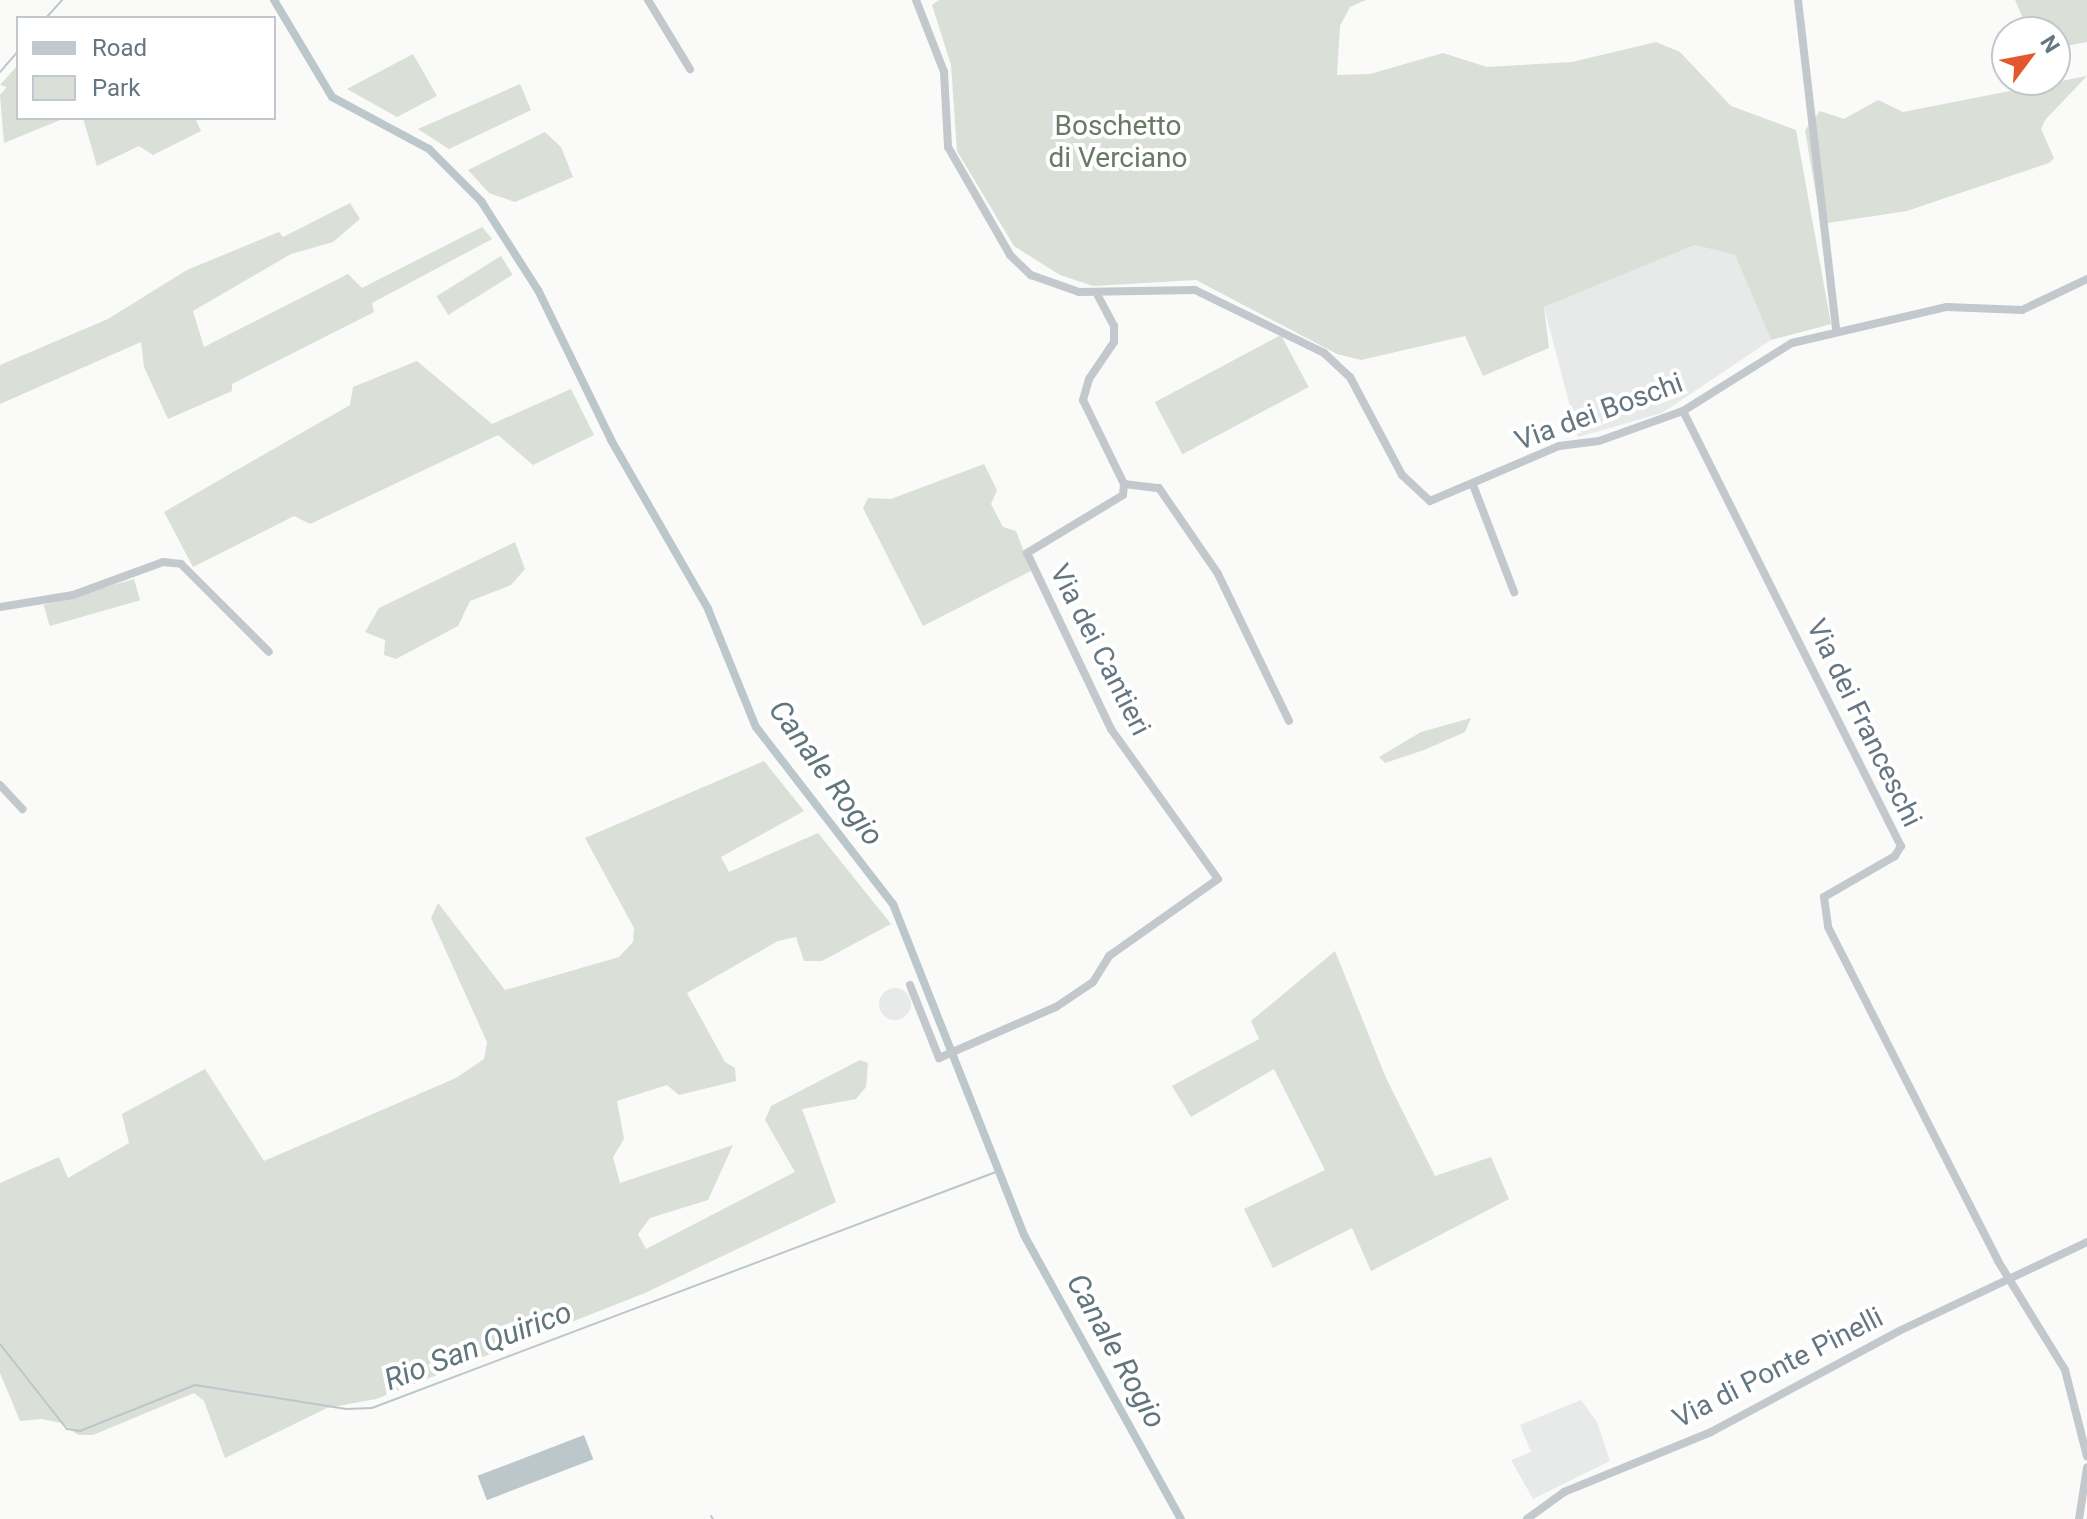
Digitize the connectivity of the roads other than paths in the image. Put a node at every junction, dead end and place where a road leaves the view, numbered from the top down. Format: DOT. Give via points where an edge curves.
graph roads {
  1 [pos="648,0"];
  2 [pos="916,0"];
  3 [pos="1798,0"];
  4 [pos="690,69"];
  5 [pos="2087,279"];
  6 [pos="1097,294"];
  7 [pos="1836,330"];
  8 [pos="1683,411"];
  9 [pos="1124,484"];
  10 [pos="1473,485"];
  11 [pos="1514,592"];
  12 [pos="0,607"];
  13 [pos="269,652"];
  14 [pos="1289,721"];
  15 [pos="0,785"];
  16 [pos="22,809"];
  17 [pos="910,985"];
  18 [pos="2087,1242"];
  19 [pos="2009,1280"];
  20 [pos="2087,1456"];
  21 [pos="2087,1468"];
  22 [pos="1527,1519"];
  23 [pos="2079,1519"];
  1 -- 4 [label="street"];
  2 -- 6 [label="street, Via dei Boschi" via="944,72 948,147 976,204 1031,275"];
  3 -- 7 [label="street"];
  5 -- 7 [label="street, Via dei Boschi" via="2022,310 1947,307"];
  6 -- 9 [label="street" via="1114,326 1114,342 1084,387 1083,400"];
  6 -- 10 [label="street, Via dei Boschi" via="1195,290 1216,297 1344,369 1421,498 1440,502"];
  7 -- 8 [label="street, Via dei Boschi" via="1768,355"];
  8 -- 10 [label="street, Via dei Boschi" via="1599,441 1559,446"];
  8 -- 19 [label="street, Via dei Franceschi" via="1901,846 1895,856 1824,897 1828,927"];
  9 -- 14 [label="street" via="1159,488 1218,574"];
  9 -- 17 [label="street, Via dei Cantieri" via="1118,501 1027,553 1111,729 1218,879 1109,956 1093,982 1056,1007 943,1056 934,1054"];
  10 -- 11 [label="street"];
  12 -- 13 [label="street" via="73,595 163,562 181,564"];
  15 -- 16 [label="street"];
  18 -- 19 [label="street, Via di Ponte Pinelli"];
  19 -- 20 [label="street" via="2065,1370"];
  19 -- 22 [label="street, Via di Ponte Pinelli" via="1711,1432 1576,1486"];
  21 -- 23 [label="street"];
}
